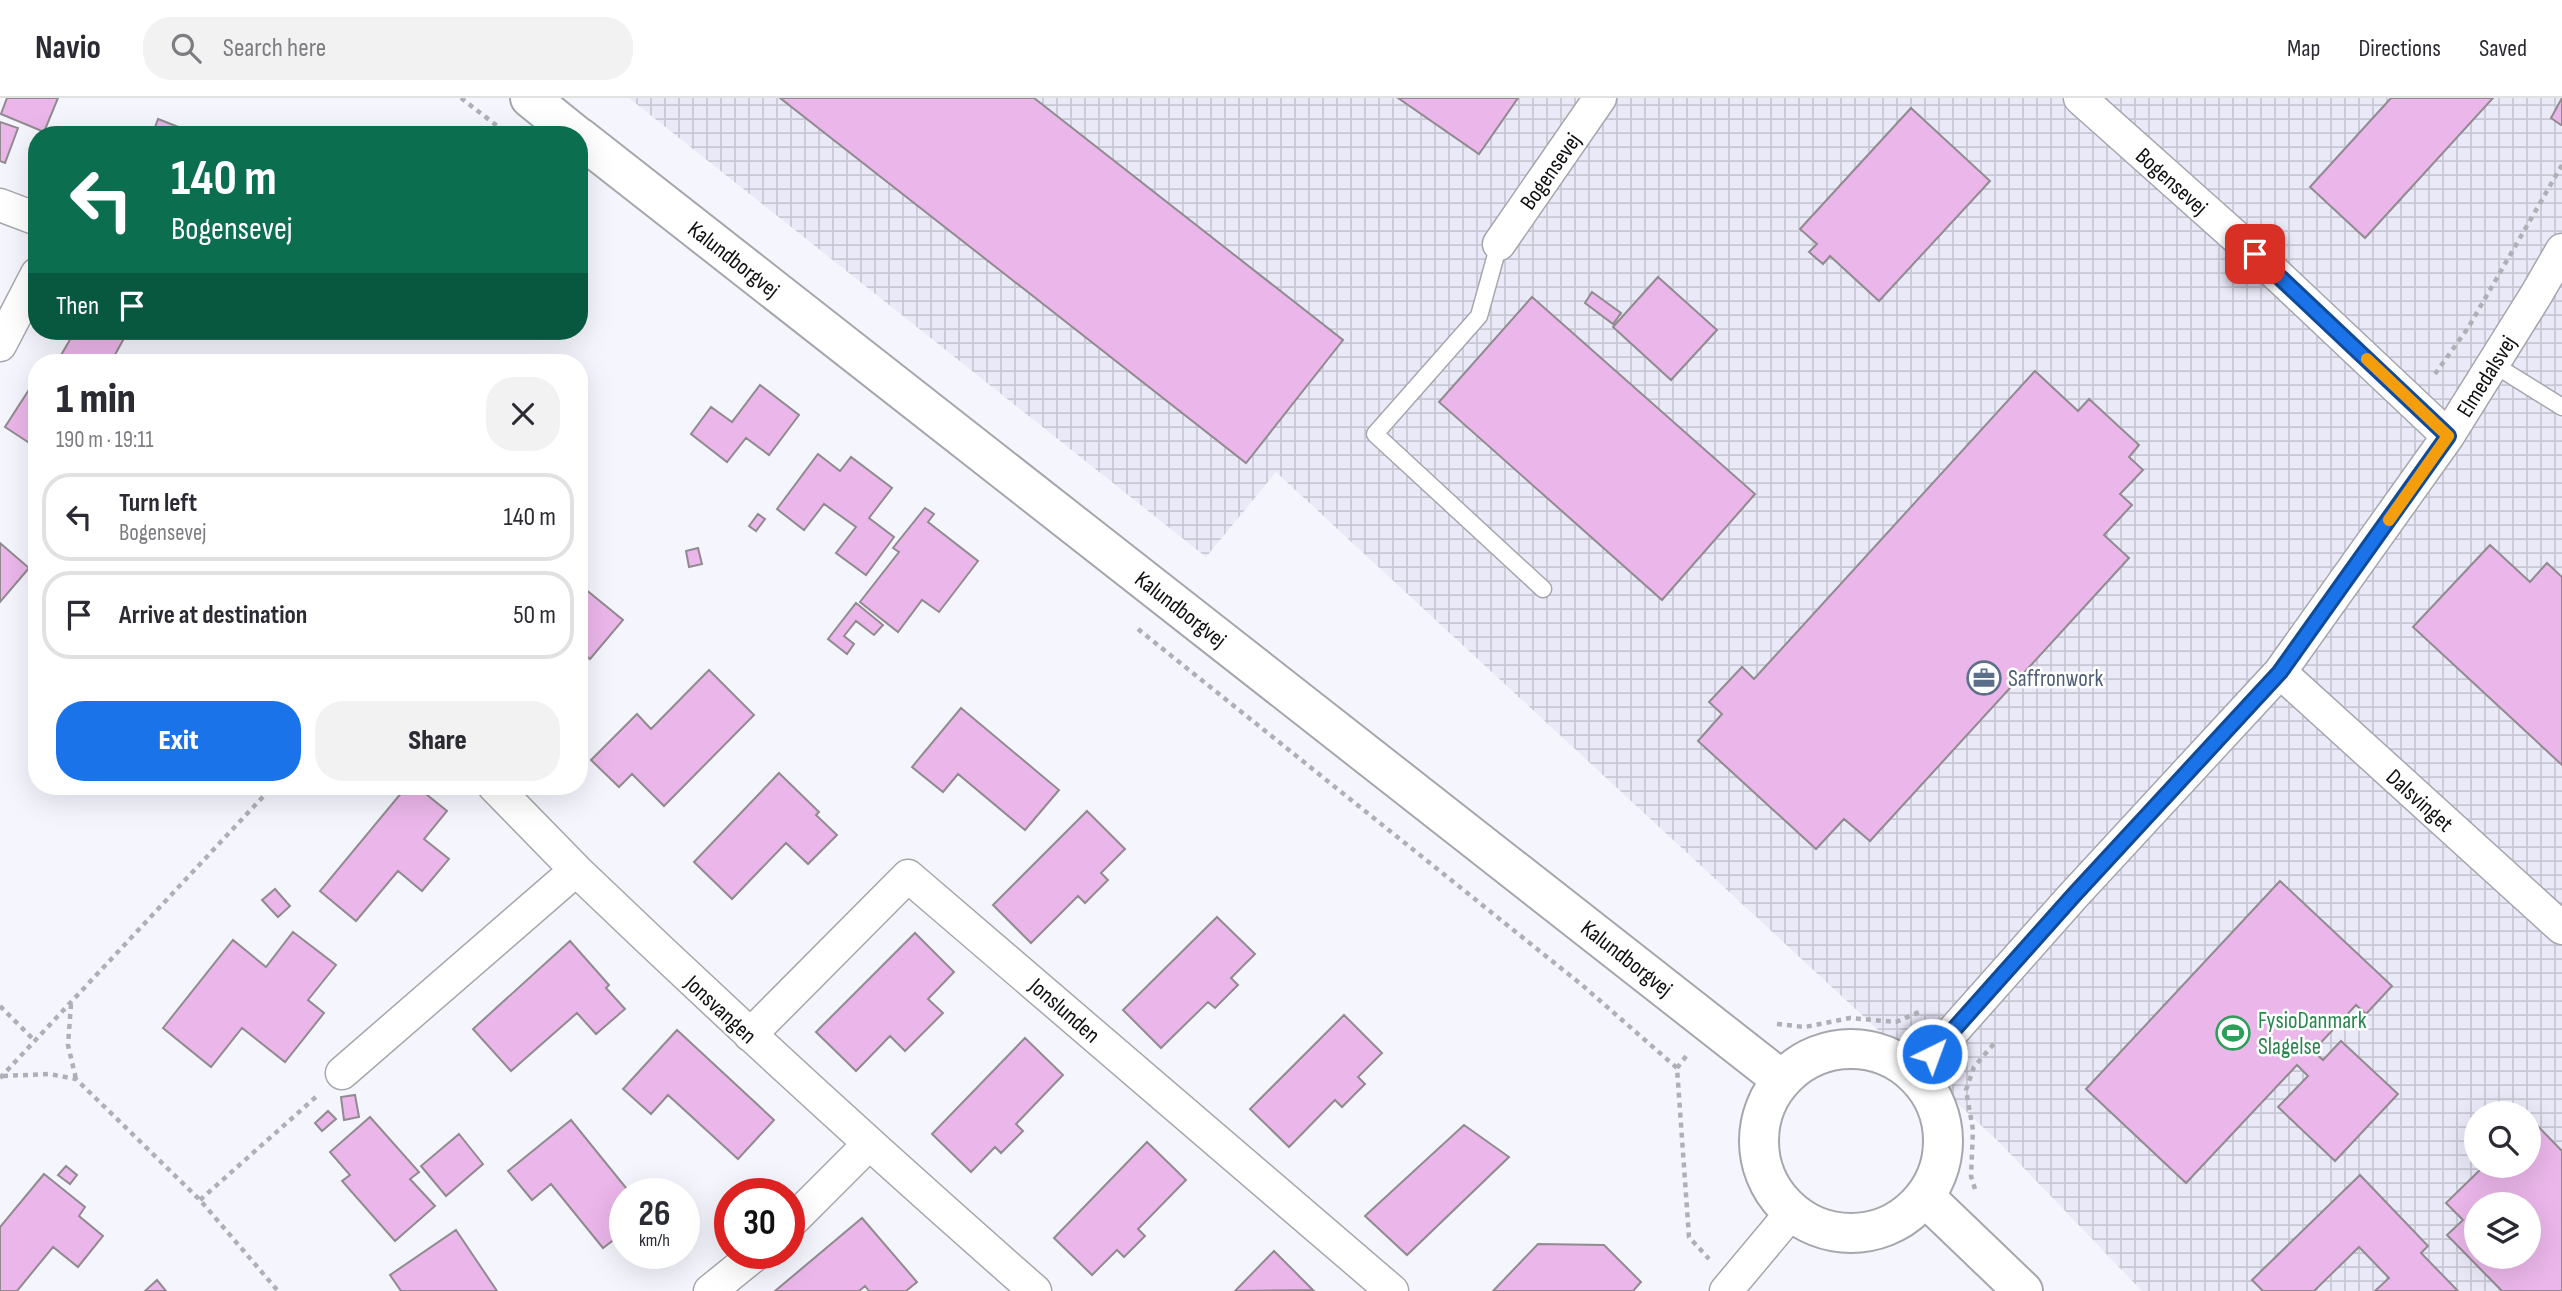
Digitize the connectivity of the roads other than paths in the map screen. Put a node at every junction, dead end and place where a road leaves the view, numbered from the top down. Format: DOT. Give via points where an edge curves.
graph roads {
  1 [pos="530,98"];
  2 [pos="1600,98"];
  3 [pos="2080,98"];
  4 [pos="565,126"];
  5 [pos="588,144"];
  6 [pos="0,205"];
  7 [pos="28,216"];
  8 [pos="1499,244"];
  9 [pos="2562,250"];
  10 [pos="28,291"];
  11 [pos="0,345"];
  12 [pos="2493,364"];
  13 [pos="2562,407"];
  14 [pos="2448,436"];
  15 [pos="1543,589"];
  16 [pos="2280,672"];
  17 [pos="503,795"];
  18 [pos="576,870"];
  19 [pos="2562,928"];
  20 [pos="750,1035"];
  21 [pos="342,1073"];
  22 [pos="1914,1074"];
  23 [pos="1782,1080"];
  24 [pos="869,1144"];
  25 [pos="1925,1197"];
  26 [pos="805,1208"];
  27 [pos="1792,1212"];
  28 [pos="737,1269"];
  29 [pos="1729,1287"];
  30 [pos="710,1291"];
  31 [pos="1035,1291"];
  32 [pos="1392,1291"];
  33 [pos="2023,1291"];
  1 -- 4 [label="street, Kalundborgvej"];
  2 -- 8 [label="street, Bogensevej"];
  3 -- 14 [label="street, Bogensevej"];
  5 -- 23 [label="street, Kalundborgvej"];
  6 -- 7 [label="street"];
  8 -- 15 [label="lane" via="1479,316 1375,434"];
  9 -- 12 [label="street, Elmedalsvej"];
  10 -- 11 [label="street"];
  12 -- 13 [label="lane"];
  12 -- 14 [label="street, Elmedalsvej"];
  14 -- 16 [label="street, Elmedalsvej"];
  16 -- 19 [label="street, Dalsvinget"];
  16 -- 22 [label="street, Elmedalsvej"];
  17 -- 18 [label="street, Jonsvangen"];
  18 -- 20 [label="street, Jonsvangen"];
  18 -- 21 [label="street"];
  20 -- 24 [label="street, Jonsvangen"];
  20 -- 32 [label="street, Jonslunden" via="908,876"];
  22 -- 23 [label="street" via="1890,1058 1852,1050 1805,1061"];
  22 -- 25 [label="street" via="1931,1095 1941,1120 1941,1160"];
  23 -- 27 [label="street" via="1766,1105 1759,1133 1761,1163 1773,1190"];
  24 -- 26 [label="street"];
  24 -- 31 [label="street, Jonsvangen"];
  25 -- 27 [label="street" via="1903,1217 1877,1230 1847,1233 1818,1227"];
  25 -- 33 [label="street"];
  27 -- 29 [label="street"];
  28 -- 30 [label="street"];
}
